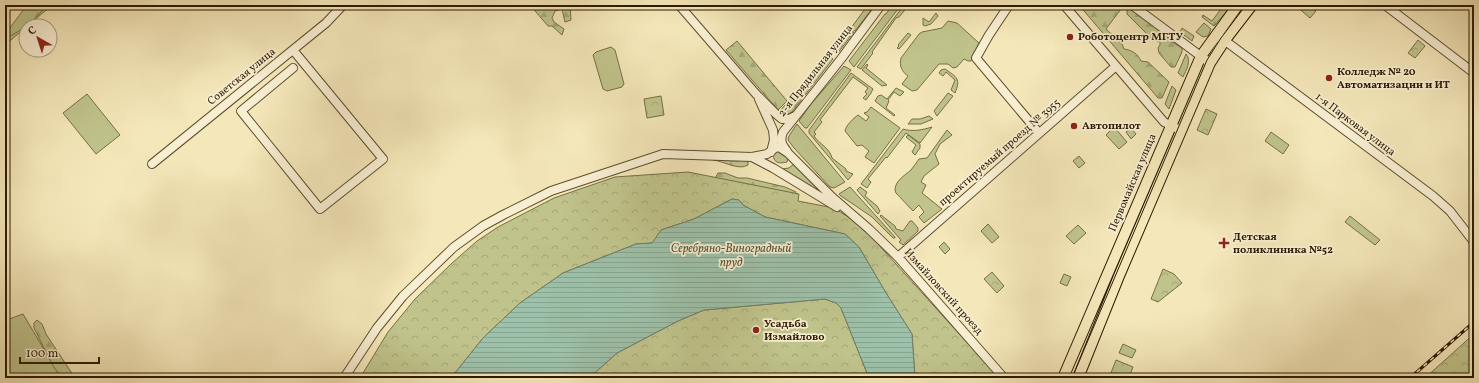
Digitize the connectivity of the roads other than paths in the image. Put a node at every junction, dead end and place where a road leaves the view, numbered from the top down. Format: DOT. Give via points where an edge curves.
graph roads {
  1 [pos="344,5"];
  2 [pos="679,5"];
  3 [pos="881,5"];
  4 [pos="1010,5"];
  5 [pos="1064,5"];
  6 [pos="1132,5"];
  7 [pos="1238,5"];
  8 [pos="1252,5"];
  9 [pos="1385,5"];
  10 [pos="1216,34"];
  11 [pos="1225,40"];
  12 [pos="293,50"];
  13 [pos="1201,56"];
  14 [pos="1210,63"];
  15 [pos="1116,66"];
  16 [pos="293,68"];
  17 [pos="1474,73"];
  18 [pos="756,94"];
  19 [pos="796,115"];
  20 [pos="1171,126"];
  21 [pos="1181,131"];
  22 [pos="1040,133"];
  23 [pos="771,151"];
  24 [pos="788,153"];
  25 [pos="752,157"];
  26 [pos="152,164"];
  27 [pos="773,168"];
  28 [pos="869,229"];
  29 [pos="1474,242"];
  30 [pos="898,257"];
  31 [pos="1086,324"];
  32 [pos="1097,332"];
  33 [pos="999,370"];
  34 [pos="344,378"];
  35 [pos="1004,378"];
  36 [pos="1010,378"];
  37 [pos="1063,378"];
  38 [pos="1078,378"];
  1 -- 12 [label="street, Советская улица"];
  2 -- 18 [label="street"];
  3 -- 19 [label="street, 2-я Прядильная улица"];
  4 -- 22 [label="street" via="976,58"];
  5 -- 15 [label="street"];
  6 -- 13 [label="street"];
  7 -- 10 [label="main road, Первомайская улица"];
  8 -- 11 [label="main road"];
  9 -- 17 [label="street"];
  10 -- 11 [label="street, 1-я Парковая улица"];
  10 -- 13 [label="main road, Первомайская улица"];
  11 -- 14 [label="main road"];
  11 -- 29 [label="street, 1-я Парковая улица" via="1432,196 1450,212"];
  12 -- 16 [label="street" via="383,159 320,209 241,111"];
  12 -- 26 [label="street, Советская улица"];
  13 -- 14 [label="street"];
  13 -- 20 [label="main road, Первомайская улица"];
  14 -- 21 [label="main road"];
  15 -- 20 [label="street" via="1164,122"];
  15 -- 22 [label="street, проектируемый проезд № 3955"];
  18 -- 19 [label="street" via="782,119"];
  18 -- 23 [label="street" via="773,130"];
  19 -- 24 [label="street, 2-я Прядильная улица" via="780,139"];
  20 -- 21 [label="street"];
  20 -- 31 [label="main road, Первомайская улица"];
  21 -- 32 [label="main road"];
  22 -- 30 [label="street, проектируемый проезд № 3955"];
  23 -- 24 [label="street" via="780,147"];
  23 -- 25 [label="street" via="762,156"];
  23 -- 27 [label="street" via="769,158"];
  24 -- 28 [label="street, Измайловский проезд"];
  25 -- 27 [label="street, Измайловский проезд"];
  25 -- 34 [label="street" via="663,154 551,191 503,215 483,226 454,248 403,296 377,328"];
  27 -- 28 [label="street, Измайловский проезд" via="842,209"];
  28 -- 30 [label="street, Измайловский проезд"];
  30 -- 33 [label="street, Измайловский проезд"];
  31 -- 32 [label="main road"];
  31 -- 37 [label="main road, Первомайская улица"];
  32 -- 38 [label="main road"];
  33 -- 35 [label="street, Измайловский проезд"];
  33 -- 36 [label="street, Измайловский проезд"];
}
